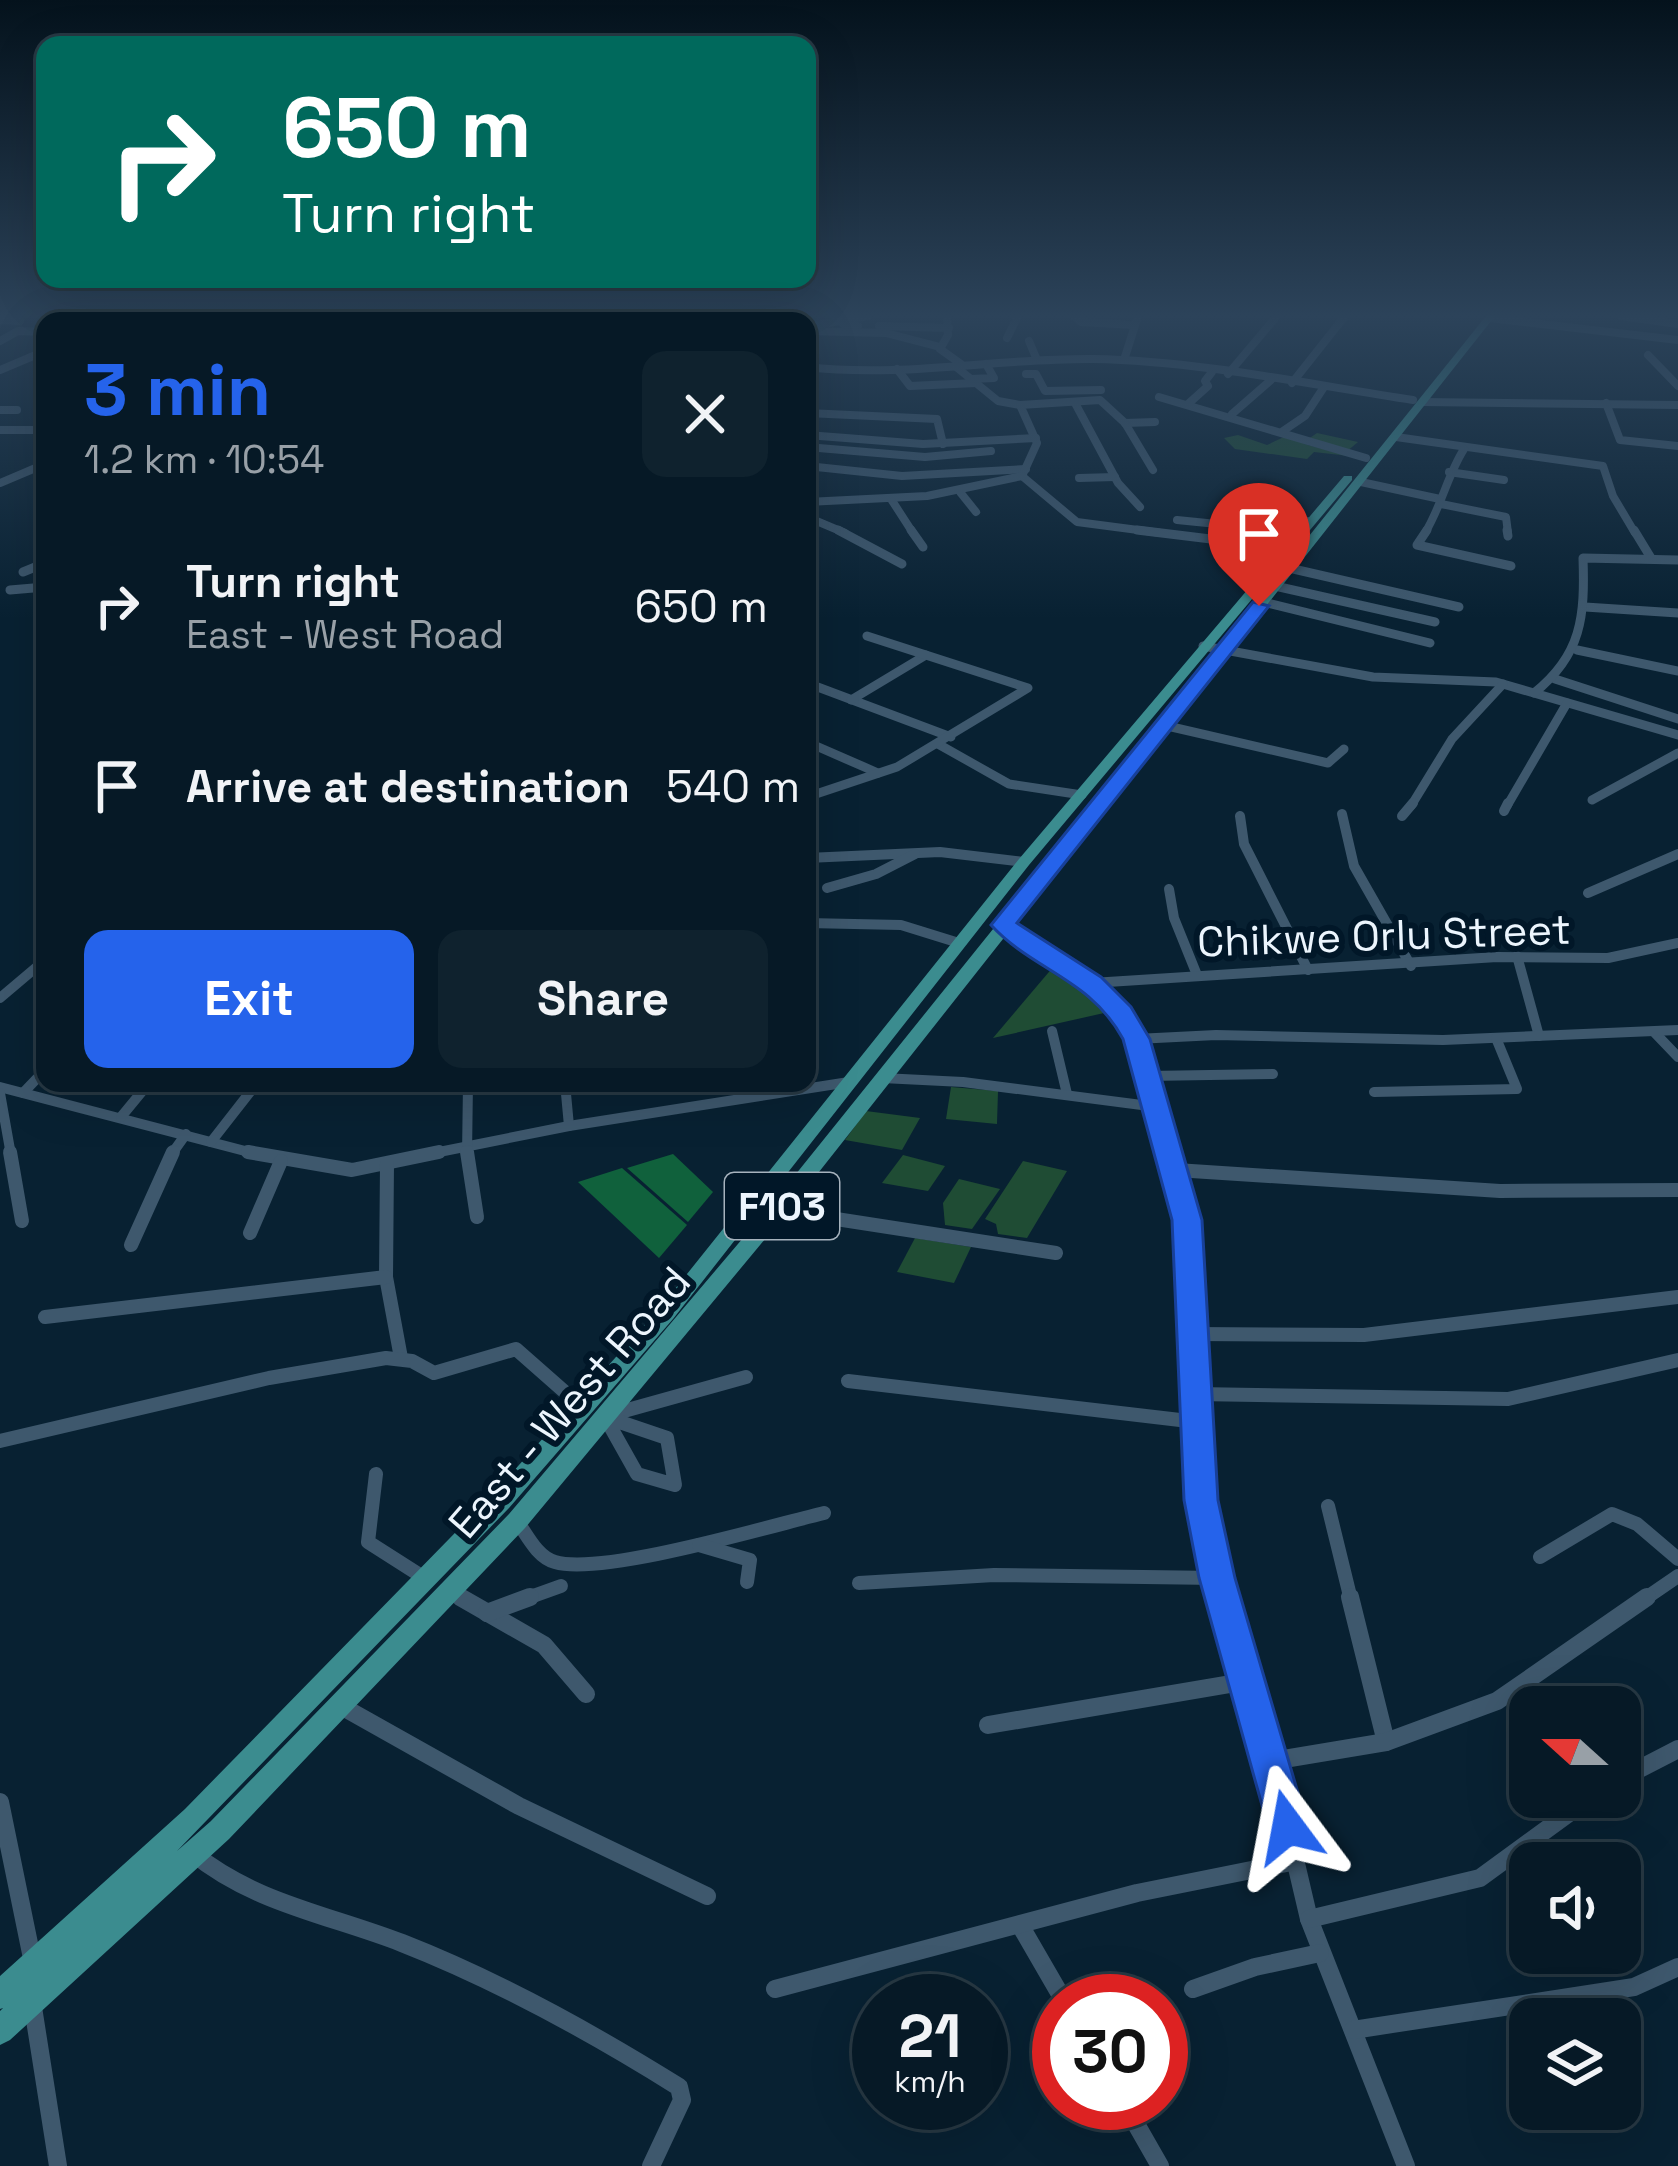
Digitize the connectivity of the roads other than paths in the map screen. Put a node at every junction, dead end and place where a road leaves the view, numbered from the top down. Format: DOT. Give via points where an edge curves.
graph roads {
  1 [pos="894,417"];
  2 [pos="1026,417"];
  3 [pos="1082,417"];
  4 [pos="1120,417"];
  5 [pos="1241,417"];
  6 [pos="1302,417"];
  7 [pos="1403,417"];
  8 [pos="1408,417"];
  9 [pos="1612,417"];
  10 [pos="1155,422"];
  11 [pos="1125,423"];
  12 [pos="0,430"];
  13 [pos="18,430"];
  14 [pos="36,430"];
  15 [pos="1283,431"];
  16 [pos="816,436"];
  17 [pos="1396,437"];
  18 [pos="1036,438"];
  19 [pos="7,441"];
  20 [pos="944,444"];
  21 [pos="1678,446"];
  22 [pos="816,448"];
  23 [pos="1464,449"];
  24 [pos="992,452"];
  25 [pos="1366,458"];
  26 [pos="816,467"];
  27 [pos="36,468"];
  28 [pos="1153,470"];
  29 [pos="1024,472"];
  30 [pos="1449,472"];
  31 [pos="1114,477"];
  32 [pos="1079,478"];
  33 [pos="1504,480"];
  34 [pos="0,482"];
  35 [pos="1361,482"];
  36 [pos="960,491"];
  37 [pos="891,499"];
  38 [pos="1441,501"];
  39 [pos="816,502"];
  40 [pos="1140,507"];
  41 [pos="976,512"];
  42 [pos="1244,515"];
  43 [pos="1177,520"];
  44 [pos="816,521"];
  45 [pos="1508,536"];
  46 [pos="1295,542"];
  47 [pos="923,547"];
  48 [pos="1651,558"];
  49 [pos="1678,560"];
  50 [pos="902,564"];
  51 [pos="1511,566"];
  52 [pos="36,567"];
  53 [pos="23,572"];
  54 [pos="36,588"];
  55 [pos="10,590"];
  56 [pos="1269,594"];
  57 [pos="1459,607"];
  58 [pos="1585,607"];
  59 [pos="1678,614"];
  60 [pos="1435,622"];
  61 [pos="867,636"];
  62 [pos="1430,643"];
  63 [pos="1213,649"];
  64 [pos="1577,650"];
  65 [pos="926,655"];
  66 [pos="1678,671"];
  67 [pos="1555,679"];
  68 [pos="1504,684"];
  69 [pos="816,686"];
  70 [pos="1534,693"];
  71 [pos="851,700"];
  72 [pos="1567,703"];
  73 [pos="1678,718"];
  74 [pos="1163,725"];
  75 [pos="1676,732"];
  76 [pos="951,737"];
  77 [pos="938,744"];
  78 [pos="816,746"];
  79 [pos="1344,749"];
  80 [pos="1678,753"];
  81 [pos="878,773"];
  82 [pos="816,794"];
  83 [pos="1082,794"];
  84 [pos="1592,800"];
  85 [pos="1504,812"];
  86 [pos="1342,814"];
  87 [pos="1240,816"];
  88 [pos="1402,816"];
  89 [pos="916,853"];
  90 [pos="1678,854"];
  91 [pos="816,858"];
  92 [pos="1024,862"];
  93 [pos="827,888"];
  94 [pos="1169,890"];
  95 [pos="1588,893"];
  96 [pos="816,923"];
  97 [pos="1003,925"];
  98 [pos="959,943"];
  99 [pos="1678,943"];
  100 [pos="1517,956"];
  101 [pos="1411,966"];
  102 [pos="36,967"];
  103 [pos="1308,970"];
  104 [pos="1197,975"];
  105 [pos="1092,983"];
  106 [pos="0,998"];
  107 [pos="1678,1030"];
  108 [pos="1052,1031"];
  109 [pos="1654,1033"];
  110 [pos="1539,1036"];
  111 [pos="1496,1038"];
  112 [pos="1136,1039"];
  113 [pos="1678,1057"];
  114 [pos="1273,1074"];
  115 [pos="1148,1076"];
  116 [pos="882,1078"];
  117 [pos="36,1080"];
  118 [pos="849,1082"];
  119 [pos="816,1084"];
  120 [pos="0,1090"];
  121 [pos="141,1092"];
  122 [pos="250,1092"];
  123 [pos="468,1092"];
  124 [pos="566,1092"];
  125 [pos="757,1092"];
  126 [pos="1374,1093"];
  127 [pos="23,1094"];
  128 [pos="1067,1094"];
  129 [pos="1157,1107"];
  130 [pos="121,1118"];
  131 [pos="569,1126"];
  132 [pos="186,1134"];
  133 [pos="211,1142"];
  134 [pos="466,1146"];
  135 [pos="280,1161"];
  136 [pos="387,1164"];
  137 [pos="1176,1171"];
  138 [pos="1678,1190"];
  139 [pos="778,1210"];
  140 [pos="477,1217"];
  141 [pos="22,1221"];
  142 [pos="250,1233"];
  143 [pos="131,1245"];
  144 [pos="1056,1253"];
  145 [pos="386,1277"];
  146 [pos="1678,1297"];
  147 [pos="45,1317"];
  148 [pos="1193,1334"];
  149 [pos="401,1358"];
  150 [pos="1678,1360"];
  151 [pos="746,1377"];
  152 [pos="848,1381"];
  153 [pos="1196,1394"];
  154 [pos="583,1408"];
  155 [pos="605,1417"];
  156 [pos="1197,1422"];
  157 [pos="0,1441"];
  158 [pos="376,1474"];
  159 [pos="1328,1506"];
  160 [pos="824,1514"];
  161 [pos="517,1521"];
  162 [pos="698,1545"];
  163 [pos="1540,1557"];
  164 [pos="1678,1558"];
  165 [pos="1678,1576"];
  166 [pos="1217,1578"];
  167 [pos="427,1580"];
  168 [pos="746,1582"];
  169 [pos="859,1582"];
  170 [pos="561,1586"];
  171 [pos="451,1592"];
  172 [pos="487,1613"];
  173 [pos="1248,1681"];
  174 [pos="586,1694"];
  175 [pos="341,1706"];
  176 [pos="988,1725"];
  177 [pos="1386,1742"];
  178 [pos="1678,1749"];
  179 [pos="1272,1761"];
  180 [pos="1641,1768"];
  181 [pos="0,1802"];
  182 [pos="1563,1818"];
  183 [pos="193,1853"];
  184 [pos="1296,1861"];
  185 [pos="707,1896"];
  186 [pos="1309,1918"];
  187 [pos="1020,1925"];
  188 [pos="1320,1953"];
  189 [pos="34,1964"];
  190 [pos="1678,1967"];
  191 [pos="1048,1974"];
  192 [pos="775,1989"];
  193 [pos="1193,1989"];
  194 [pos="0,1995"];
  195 [pos="32,2001"];
  196 [pos="0,2030"];
  197 [pos="1353,2030"];
  198 [pos="1139,2130"];
  199 [pos="659,2161"];
  200 [pos="58,2166"];
  201 [pos="1160,2166"];
  202 [pos="1406,2166"];
  1 -- 20 [label="street" via="939,420"];
  2 -- 18 [label="street"];
  3 -- 31 [label="street"];
  4 -- 11 [label="street"];
  5 -- 15 [label="street"];
  6 -- 15 [label="street"];
  7 -- 25 [label="main road, East - West Road / F103"];
  8 -- 17 [label="main road, East - West Road / F103"];
  9 -- 21 [label="street" via="1622,441"];
  10 -- 11 [label="street"];
  11 -- 28 [label="street"];
  12 -- 13 [label="street"];
  13 -- 14 [label="street"];
  13 -- 19 [label="street"];
  15 -- 25 [label="street"];
  16 -- 20 [label="street"];
  17 -- 23 [label="street"];
  17 -- 35 [label="main road, East - West Road / F103"];
  18 -- 20 [label="street"];
  18 -- 29 [label="street"];
  22 -- 24 [label="street" via="925,457"];
  23 -- 30 [label="street"];
  23 -- 48 [label="street" via="1604,466 1612,496"];
  25 -- 46 [label="main road, East - West Road / F103"];
  26 -- 29 [label="street" via="902,476"];
  27 -- 34 [label="street"];
  29 -- 36 [label="street"];
  29 -- 46 [label="street" via="1077,522"];
  30 -- 33 [label="street"];
  30 -- 38 [label="street"];
  31 -- 32 [label="street"];
  31 -- 40 [label="street"];
  35 -- 38 [label="street"];
  35 -- 46 [label="main road, East - West Road / F103"];
  36 -- 37 [label="street"];
  36 -- 41 [label="street"];
  37 -- 39 [label="street"];
  37 -- 47 [label="street"];
  38 -- 45 [label="street" via="1505,518"];
  38 -- 51 [label="street" via="1418,545"];
  42 -- 46 [label="street"];
  43 -- 46 [label="street"];
  44 -- 50 [label="street"];
  46 -- 56 [label="main road, East - West Road / F103"];
  46 -- 57 [label="street"];
  46 -- 63 [label="main road, East - West Road / F103"];
  48 -- 49 [label="street"];
  48 -- 58 [label="street" via="1583,558"];
  52 -- 53 [label="street"];
  54 -- 55 [label="street"];
  56 -- 60 [label="street"];
  56 -- 62 [label="street"];
  56 -- 63 [label="main road, East - West Road / F103"];
  58 -- 59 [label="street"];
  58 -- 64 [label="street"];
  61 -- 65 [label="street"];
  63 -- 68 [label="street" via="1373,676"];
  63 -- 74 [label="main road, East - West Road / F103"];
  63 -- 83 [label="main road, East - West Road / F103"];
  64 -- 66 [label="street"];
  64 -- 67 [label="street"];
  65 -- 71 [label="street"];
  65 -- 76 [label="street" via="1028,688"];
  67 -- 70 [label="street"];
  67 -- 73 [label="street"];
  68 -- 70 [label="street"];
  68 -- 88 [label="street"];
  69 -- 71 [label="street"];
  70 -- 72 [label="street"];
  71 -- 76 [label="street"];
  72 -- 75 [label="street"];
  72 -- 85 [label="street"];
  74 -- 79 [label="street" via="1328,763"];
  74 -- 97 [label="main road, East - West Road / F103"];
  76 -- 77 [label="street"];
  77 -- 81 [label="street"];
  77 -- 83 [label="street" via="1010,784"];
  78 -- 81 [label="street"];
  80 -- 84 [label="street"];
  81 -- 82 [label="street"];
  83 -- 92 [label="main road, East - West Road / F103"];
  86 -- 101 [label="street" via="1354,866"];
  87 -- 103 [label="street" via="1244,844"];
  89 -- 91 [label="street"];
  89 -- 92 [label="street"];
  89 -- 93 [label="street"];
  90 -- 95 [label="street"];
  92 -- 98 [label="main road, East - West Road / F103"];
  94 -- 104 [label="street"];
  96 -- 98 [label="street" via="901,925"];
  97 -- 105 [label="street"];
  97 -- 116 [label="main road, East - West Road / F103"];
  98 -- 118 [label="main road, East - West Road / F103"];
  99 -- 100 [label="street, Chikwe Orlu Street" via="1608,958"];
  100 -- 101 [label="street, Chikwe Orlu Street"];
  100 -- 110 [label="street"];
  101 -- 103 [label="street, Chikwe Orlu Street"];
  102 -- 106 [label="street"];
  103 -- 104 [label="street, Chikwe Orlu Street"];
  104 -- 105 [label="street, Chikwe Orlu Street"];
  105 -- 112 [label="street"];
  107 -- 109 [label="street"];
  108 -- 128 [label="street"];
  109 -- 110 [label="street"];
  109 -- 113 [label="street"];
  110 -- 111 [label="street"];
  111 -- 112 [label="street"];
  111 -- 126 [label="street" via="1517,1089"];
  112 -- 115 [label="street"];
  114 -- 115 [label="street"];
  115 -- 129 [label="street"];
  116 -- 128 [label="street"];
  116 -- 139 [label="main road, East - West Road / F103"];
  117 -- 127 [label="street"];
  118 -- 119 [label="street"];
  118 -- 154 [label="main road, East - West Road / F103"];
  120 -- 127 [label="street"];
  120 -- 141 [label="street"];
  121 -- 130 [label="street"];
  122 -- 133 [label="street"];
  123 -- 134 [label="street"];
  124 -- 131 [label="street"];
  125 -- 131 [label="street"];
  127 -- 130 [label="street"];
  128 -- 129 [label="street"];
  129 -- 137 [label="street"];
  130 -- 132 [label="street"];
  131 -- 134 [label="street"];
  132 -- 133 [label="street"];
  132 -- 143 [label="street" via="162,1168"];
  133 -- 135 [label="street"];
  134 -- 136 [label="street"];
  134 -- 140 [label="street"];
  135 -- 136 [label="street" via="352,1170"];
  135 -- 142 [label="street"];
  136 -- 145 [label="street"];
  137 -- 138 [label="street" via="1500,1191"];
  137 -- 148 [label="street"];
  139 -- 144 [label="street"];
  139 -- 155 [label="main road, East - West Road / F103"];
  145 -- 147 [label="street"];
  145 -- 149 [label="street"];
  146 -- 148 [label="street" via="1364,1335"];
  148 -- 153 [label="street"];
  149 -- 154 [label="street" via="446,1372 516,1349"];
  149 -- 157 [label="street" via="269,1378"];
  150 -- 153 [label="street" via="1508,1399"];
  151 -- 155 [label="street"];
  152 -- 156 [label="street"];
  153 -- 156 [label="street"];
  154 -- 167 [label="main road, East - West Road / F103"];
  155 -- 155 [label="street" via="638,1474 675,1485 667,1438"];
  155 -- 161 [label="main road, East - West Road / F103"];
  156 -- 166 [label="street"];
  158 -- 167 [label="street" via="368,1542"];
  159 -- 177 [label="street"];
  160 -- 162 [label="street"];
  161 -- 162 [label="street" via="557,1563"];
  161 -- 171 [label="main road, East - West Road / F103"];
  162 -- 168 [label="street" via="750,1560"];
  163 -- 164 [label="street" via="1609,1512 1623,1512"];
  165 -- 177 [label="street" via="1497,1701"];
  166 -- 169 [label="street" via="1055,1571"];
  166 -- 173 [label="street"];
  167 -- 189 [label="main road, East - West Road / F103" via="194,1818"];
  170 -- 172 [label="street"];
  171 -- 172 [label="street"];
  171 -- 175 [label="main road, East - West Road / F103"];
  172 -- 174 [label="street" via="544,1645"];
  173 -- 176 [label="street"];
  173 -- 179 [label="street"];
  175 -- 183 [label="main road, East - West Road / F103"];
  175 -- 185 [label="street" via="519,1806"];
  177 -- 179 [label="street"];
  178 -- 180 [label="street"];
  179 -- 184 [label="street"];
  181 -- 189 [label="street"];
  182 -- 186 [label="street" via="1480,1878"];
  183 -- 195 [label="main road, East - West Road / F103"];
  183 -- 199 [label="street" via="227,1880 405,1944 679,2087"];
  184 -- 186 [label="street"];
  184 -- 187 [label="street"];
  186 -- 188 [label="street"];
  187 -- 191 [label="street"];
  187 -- 192 [label="street"];
  188 -- 193 [label="street"];
  188 -- 197 [label="street"];
  189 -- 194 [label="main road, East - West Road / F103"];
  190 -- 197 [label="street" via="1634,1987"];
  195 -- 196 [label="main road, East - West Road / F103"];
  195 -- 200 [label="street"];
  197 -- 202 [label="street"];
  198 -- 201 [label="street"];
}
